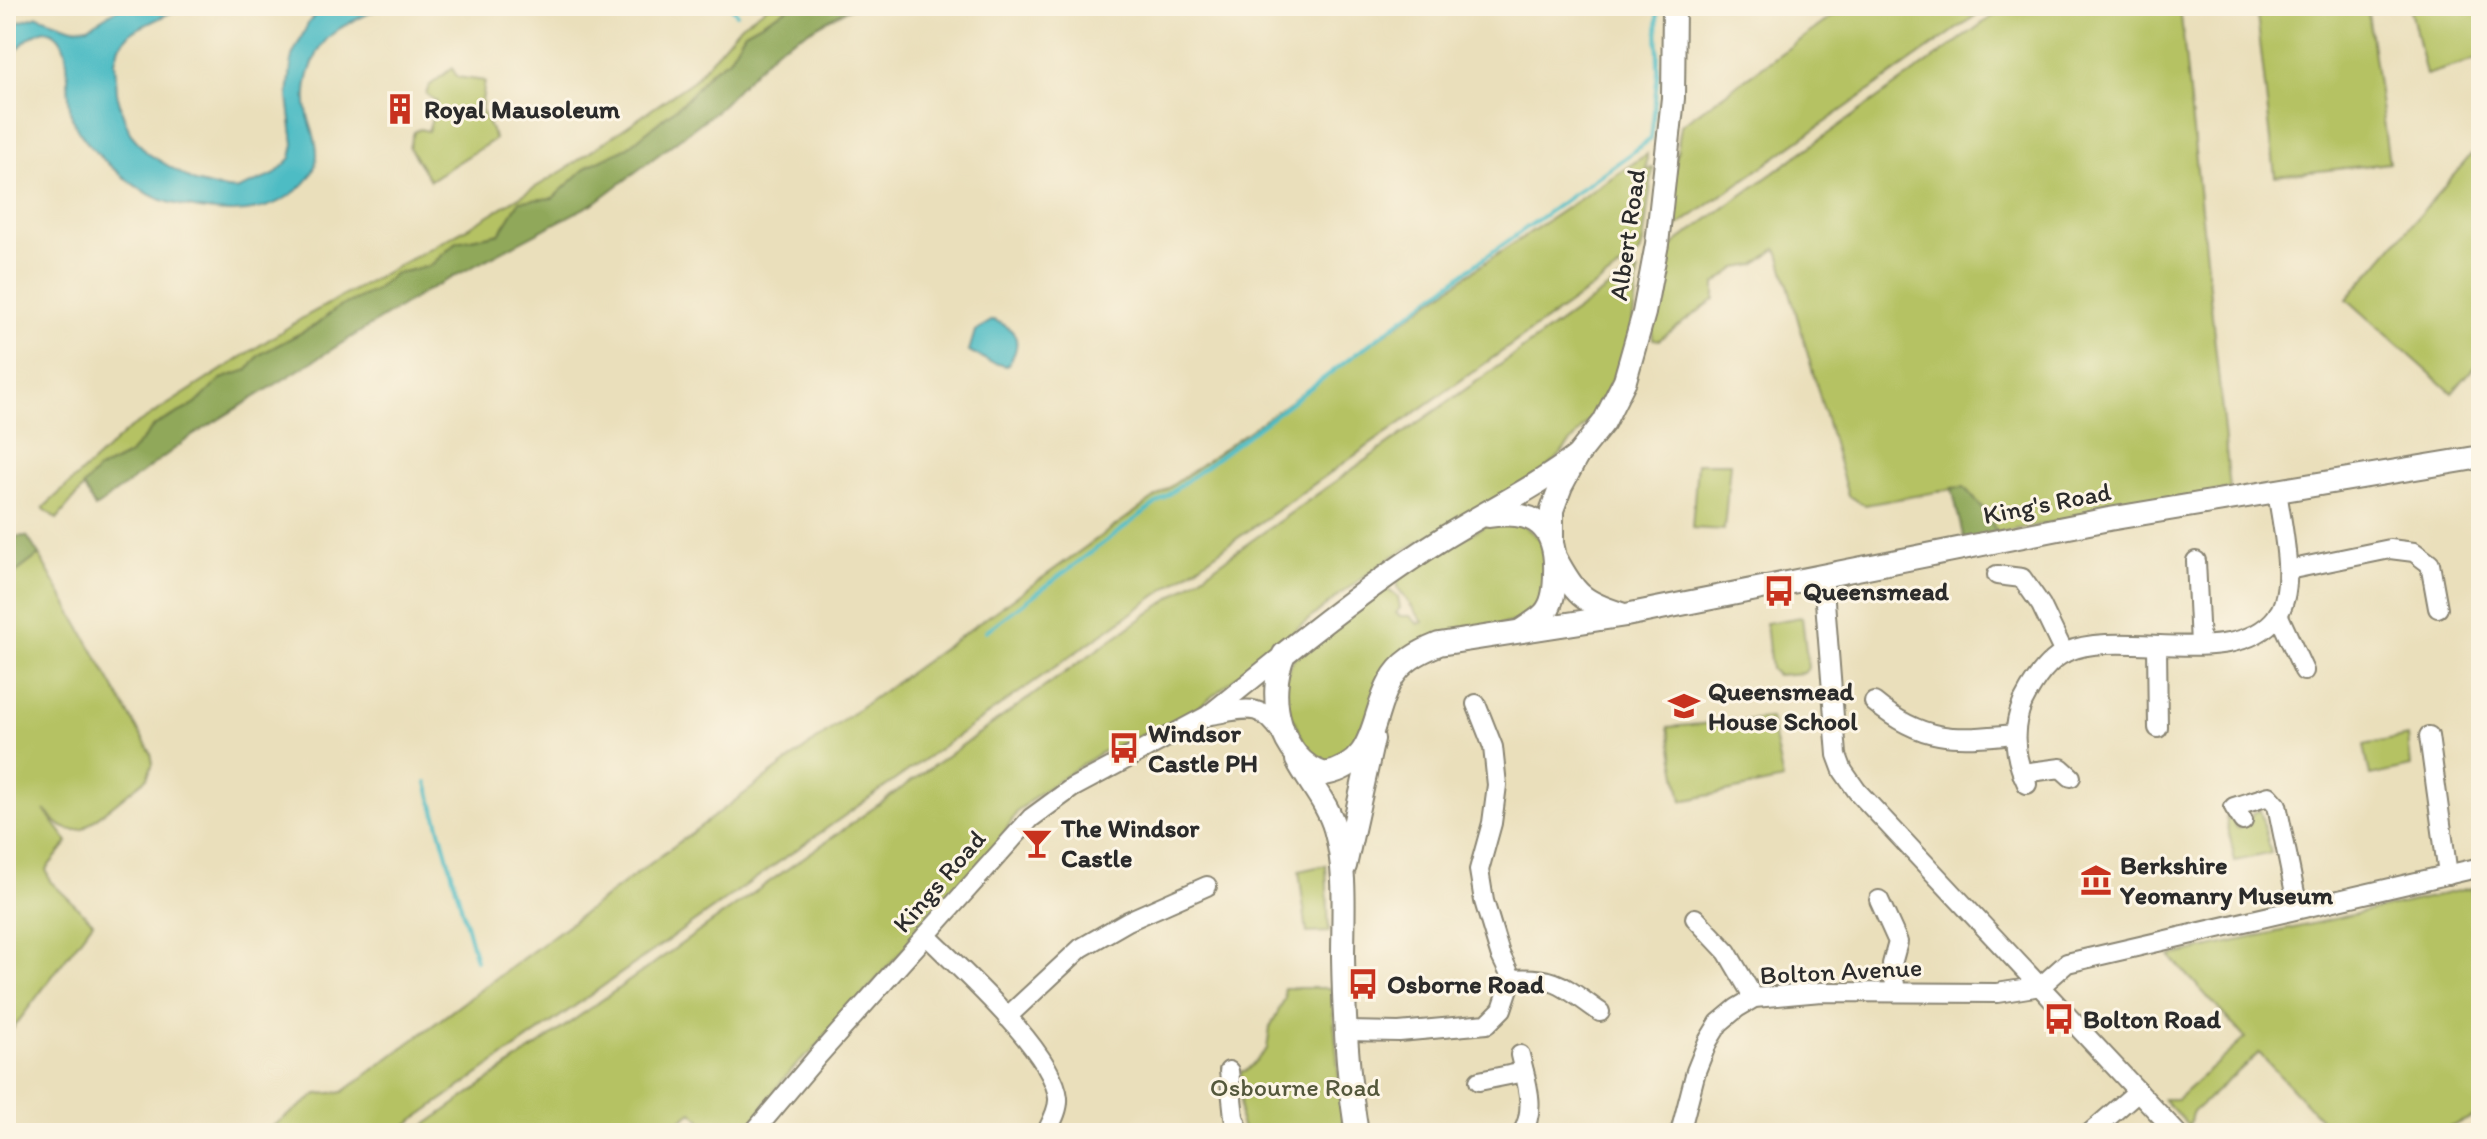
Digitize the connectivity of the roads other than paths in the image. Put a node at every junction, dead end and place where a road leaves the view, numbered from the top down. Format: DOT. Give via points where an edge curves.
graph roads {
  1 [pos="1674,6"];
  2 [pos="1577,456"];
  3 [pos="2481,457"];
  4 [pos="2277,490"];
  5 [pos="1480,517"];
  6 [pos="1554,549"];
  7 [pos="2196,561"];
  8 [pos="2288,570"];
  9 [pos="1997,575"];
  10 [pos="1823,576"];
  11 [pos="2438,608"];
  12 [pos="2278,614"];
  13 [pos="1626,615"];
  14 [pos="1521,630"];
  15 [pos="2200,644"];
  16 [pos="2157,646"];
  17 [pos="2064,653"];
  18 [pos="1284,654"];
  19 [pos="2304,671"];
  20 [pos="1874,702"];
  21 [pos="1476,704"];
  22 [pos="1207,716"];
  23 [pos="2158,728"];
  24 [pos="1374,730"];
  25 [pos="2014,734"];
  26 [pos="2429,736"];
  27 [pos="1290,747"];
  28 [pos="2071,777"];
  29 [pos="2243,821"];
  30 [pos="2481,867"];
  31 [pos="1344,872"];
  32 [pos="2448,875"];
  33 [pos="1207,886"];
  34 [pos="1879,900"];
  35 [pos="2298,908"];
  36 [pos="1695,918"];
  37 [pos="926,935"];
  38 [pos="1512,979"];
  39 [pos="2041,986"];
  40 [pos="1896,992"];
  41 [pos="1754,998"];
  42 [pos="1600,1012"];
  43 [pos="1007,1017"];
  44 [pos="1347,1031"];
  45 [pos="1229,1071"];
  46 [pos="1479,1081"];
  47 [pos="2138,1091"];
  48 [pos="753,1133"];
  49 [pos="1046,1133"];
  50 [pos="1240,1133"];
  51 [pos="1357,1133"];
  52 [pos="1522,1133"];
  53 [pos="1680,1133"];
  54 [pos="2090,1133"];
  55 [pos="2177,1133"];
  1 -- 2 [label="main road, Albert Road" via="1673,98 1644,313 1625,380 1604,422"];
  2 -- 5 [label="main road, Albert Road"];
  2 -- 6 [label="main road, Albert Road" via="1552,510"];
  3 -- 4 [label="main road, King's Road"];
  4 -- 8 [label="street"];
  4 -- 10 [label="main road, King's Road"];
  5 -- 6 [label="main road, King's Road" via="1524,514 1533,518"];
  5 -- 18 [label="main road, Albert Road" via="1368,587"];
  6 -- 13 [label="main road, King's Road" via="1580,597"];
  6 -- 14 [label="main road, Albert Road" via="1554,590 1546,611"];
  7 -- 15 [label="street"];
  8 -- 11 [label="street" via="2390,549 2414,552 2430,564"];
  8 -- 12 [label="street"];
  9 -- 17 [label="street" via="2022,578"];
  10 -- 13 [label="main road, King's Road"];
  10 -- 39 [label="street" via="1837,755 1843,771"];
  12 -- 15 [label="street" via="2251,635"];
  12 -- 19 [label="street"];
  13 -- 14 [label="main road, King's Road"];
  14 -- 24 [label="main road, King's Road" via="1439,644 1404,663 1391,679"];
  15 -- 16 [label="street"];
  16 -- 17 [label="street" via="2089,644"];
  16 -- 23 [label="street"];
  17 -- 25 [label="street" via="2030,689"];
  18 -- 22 [label="street, Kings Road"];
  18 -- 27 [label="main road" via="1277,703"];
  20 -- 25 [label="street" via="1896,721 1930,735 1972,739"];
  21 -- 38 [label="street" via="1493,747 1497,785 1479,870 1500,954"];
  22 -- 27 [label="street, Kings Road" via="1258,710 1272,718"];
  22 -- 37 [label="street, Kings Road" via="1072,788 1031,818"];
  24 -- 27 [label="main road" via="1355,758 1325,774 1313,770"];
  24 -- 31 [label="main road"];
  25 -- 28 [label="street" via="2024,779 2061,768"];
  26 -- 32 [label="street"];
  27 -- 31 [label="main road" via="1325,805"];
  29 -- 35 [label="street" via="2234,807 2269,796 2277,805"];
  30 -- 32 [label="street"];
  31 -- 44 [label="main road"];
  32 -- 35 [label="street"];
  33 -- 43 [label="street" via="1081,948"];
  34 -- 40 [label="street" via="1898,942 1892,964"];
  35 -- 39 [label="street" via="2067,963"];
  36 -- 41 [label="street" via="1727,952"];
  37 -- 43 [label="street"];
  37 -- 48 [label="street, Kings Road"];
  38 -- 42 [label="street" via="1541,977"];
  38 -- 44 [label="street" via="1502,1009 1487,1024"];
  39 -- 40 [label="street, Bolton Avenue" via="1997,993"];
  39 -- 47 [label="street"];
  40 -- 41 [label="street, Bolton Avenue"];
  41 -- 53 [label="street, Bolton Avenue" via="1719,1023 1708,1041"];
  43 -- 49 [label="street" via="1047,1069 1058,1098"];
  44 -- 51 [label="main road"];
  45 -- 50 [label="street"];
  46 -- 52 [label="street" via="1522,1063 1530,1120"];
  47 -- 54 [label="street"];
  47 -- 55 [label="street"];
}
